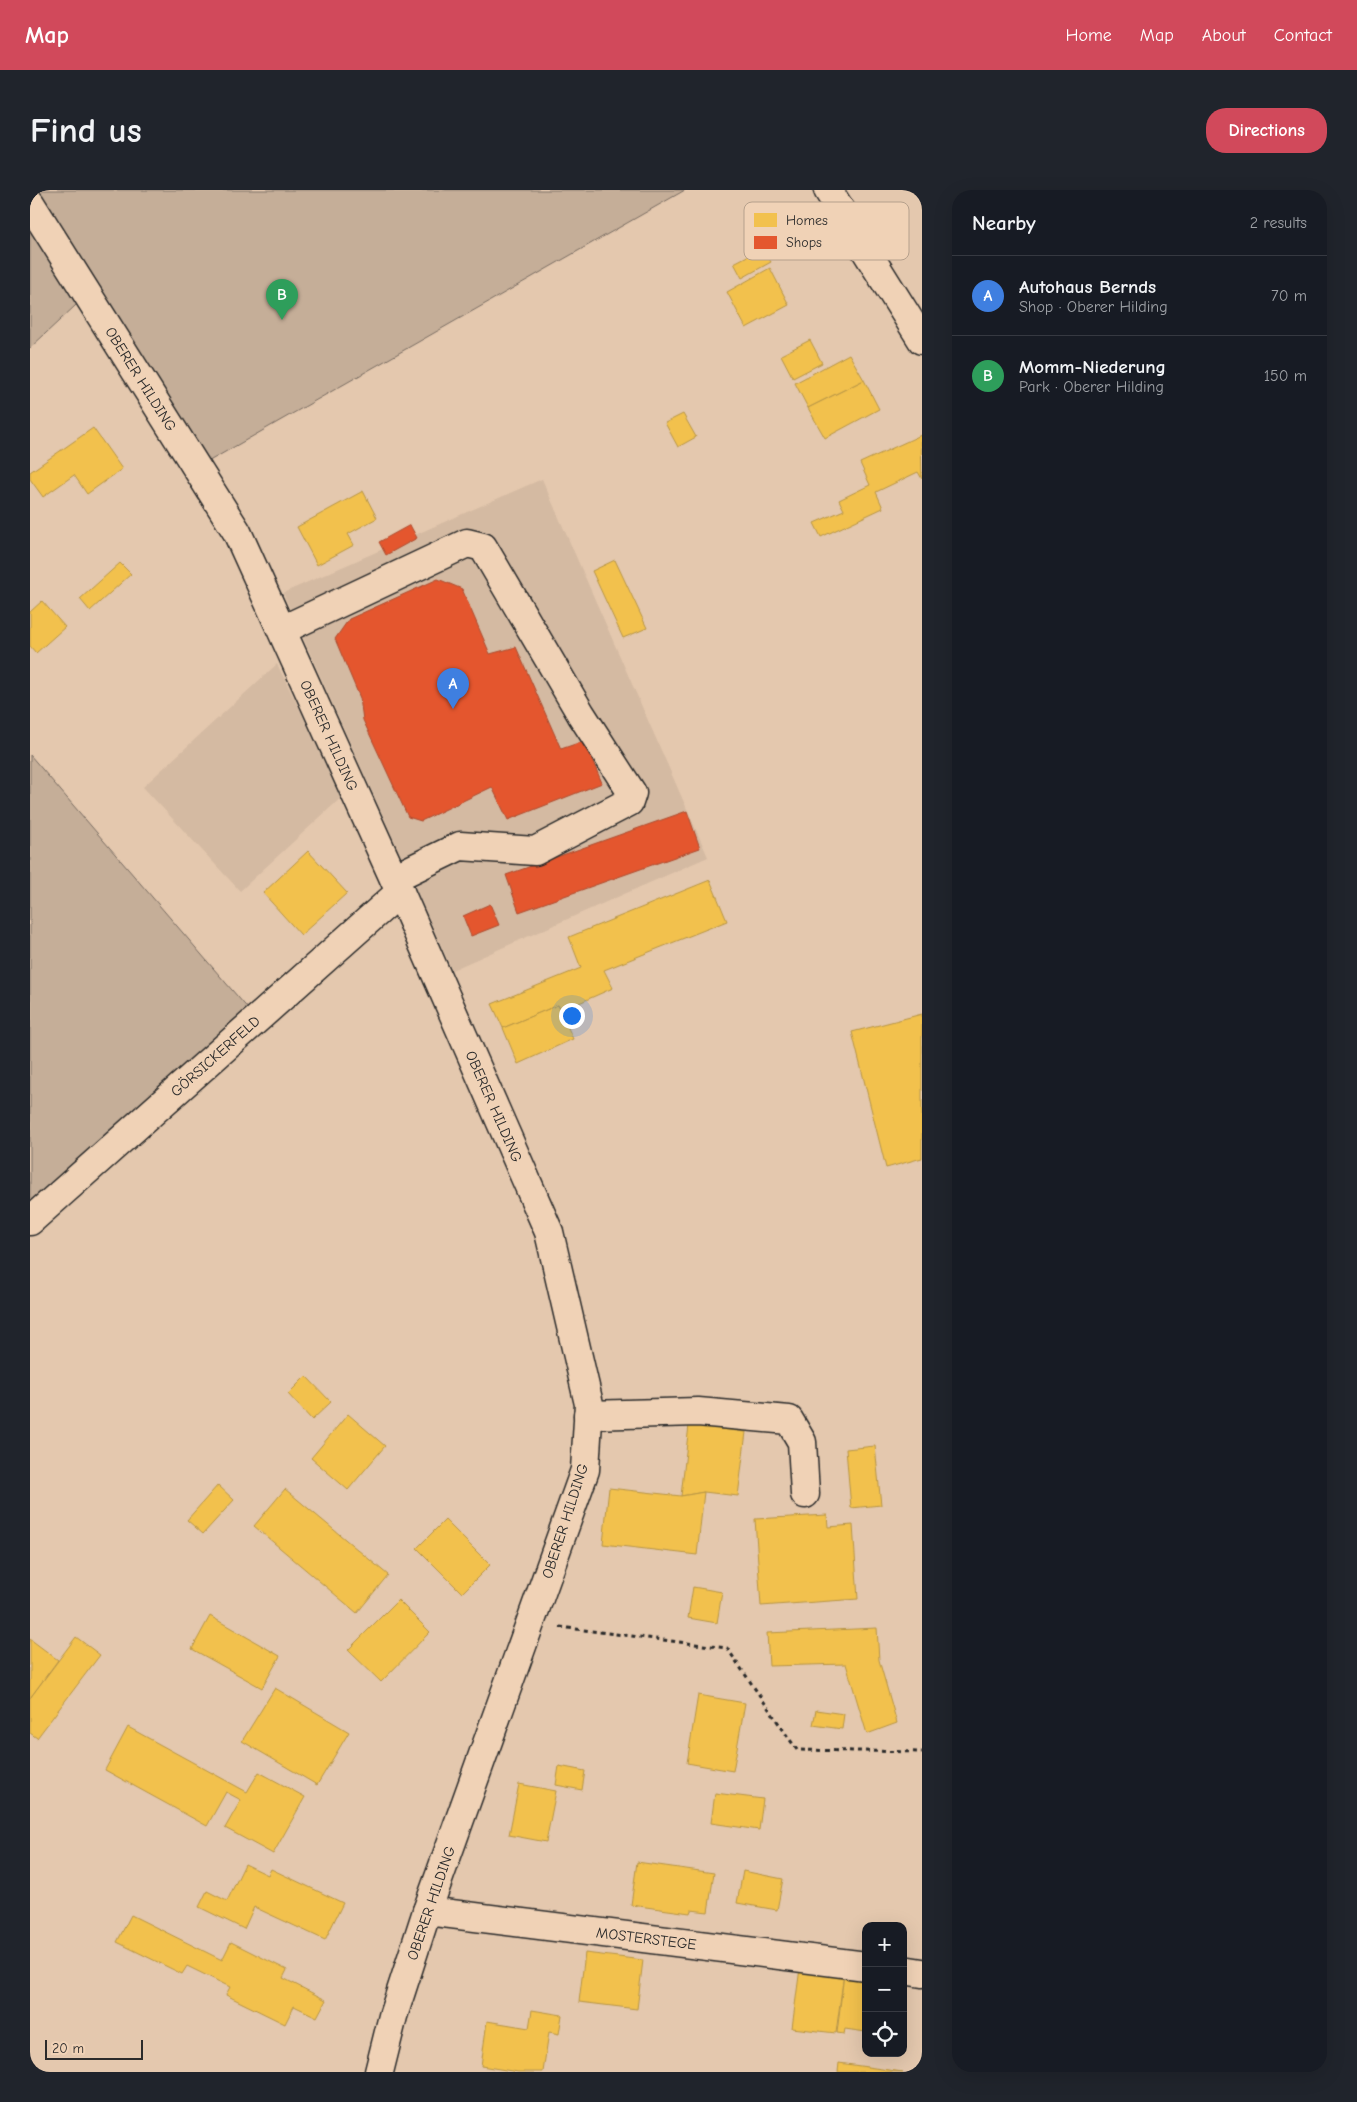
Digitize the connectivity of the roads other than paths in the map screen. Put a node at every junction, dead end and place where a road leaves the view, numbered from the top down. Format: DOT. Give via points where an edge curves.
graph roads {
  1 [pos="828,190"];
  2 [pos="836,202"];
  3 [pos="30,203"];
  4 [pos="872,260"];
  5 [pos="922,340"];
  6 [pos="282,630"];
  7 [pos="398,885"];
  8 [pos="30,1221"];
  9 [pos="588,1415"];
  10 [pos="805,1494"];
  11 [pos="427,1911"];
  12 [pos="862,1965"];
  13 [pos="907,1971"];
  14 [pos="922,1973"];
  15 [pos="379,2072"];
  1 -- 2 [label="street"];
  3 -- 6 [label="street, OBERER HILDING" via="237,532"];
  4 -- 5 [label="street"];
  6 -- 7 [label="street, OBERER HILDING"];
  6 -- 7 [label="street, GÖRSICKERFELD" via="467,543 483,547 581,714 632,793 629,802 535,851 460,846"];
  7 -- 8 [label="street, GÖRSICKERFELD"];
  7 -- 9 [label="street, OBERER HILDING" via="549,1232 589,1404"];
  9 -- 10 [label="street" via="698,1412 789,1420 802,1442"];
  9 -- 11 [label="street, OBERER HILDING" via="585,1470"];
  11 -- 12 [label="street, MOSTERSTEGE"];
  11 -- 15 [label="street, OBERER HILDING" via="393,2016"];
  13 -- 14 [label="street"];
}
